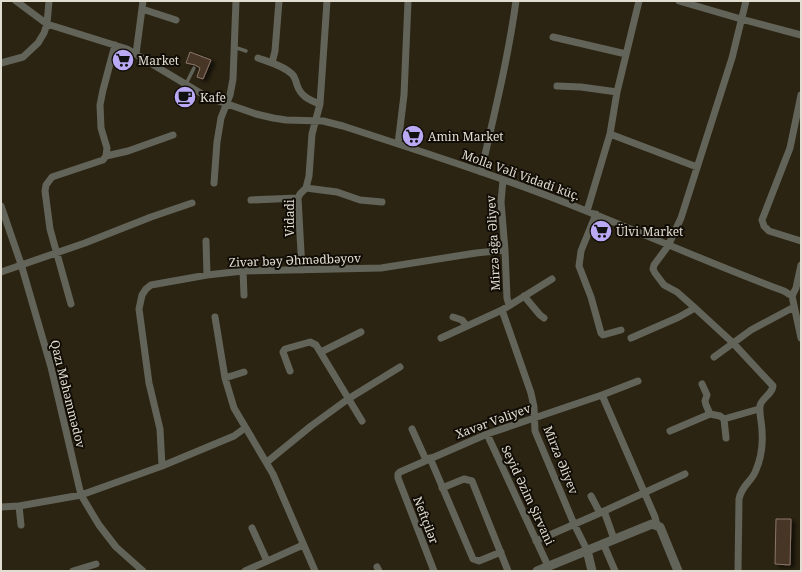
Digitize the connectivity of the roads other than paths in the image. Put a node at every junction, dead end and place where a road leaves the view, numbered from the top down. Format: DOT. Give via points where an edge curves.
graph roads {
  1 [pos="16,1"];
  2 [pos="49,1"];
  3 [pos="143,1"];
  4 [pos="236,1"];
  5 [pos="279,1"];
  6 [pos="327,1"];
  7 [pos="408,1"];
  8 [pos="516,1"];
  9 [pos="639,1"];
  10 [pos="679,1"];
  11 [pos="746,1"];
  12 [pos="142,10"];
  13 [pos="741,19"];
  14 [pos="176,20"];
  15 [pos="47,24"];
  16 [pos="801,34"];
  17 [pos="553,37"];
  18 [pos="115,45"];
  19 [pos="234,47"];
  20 [pos="246,51"];
  21 [pos="136,54"];
  22 [pos="626,54"];
  23 [pos="258,58"];
  24 [pos="1,63"];
  25 [pos="272,63"];
  26 [pos="194,68"];
  27 [pos="186,85"];
  28 [pos="557,86"];
  29 [pos="617,92"];
  30 [pos="801,95"];
  31 [pos="226,104"];
  32 [pos="320,104"];
  33 [pos="315,121"];
  34 [pos="610,134"];
  35 [pos="173,135"];
  36 [pos="398,144"];
  37 [pos="106,156"];
  38 [pos="697,167"];
  39 [pos="480,172"];
  40 [pos="503,180"];
  41 [pos="214,183"];
  42 [pos="306,188"];
  43 [pos="298,198"];
  44 [pos="251,200"];
  45 [pos="382,202"];
  46 [pos="192,203"];
  47 [pos="1,206"];
  48 [pos="587,211"];
  49 [pos="596,214"];
  50 [pos="206,241"];
  51 [pos="801,242"];
  52 [pos="668,246"];
  53 [pos="505,250"];
  54 [pos="56,252"];
  55 [pos="22,264"];
  56 [pos="801,265"];
  57 [pos="302,270"];
  58 [pos="243,271"];
  59 [pos="1,272"];
  60 [pos="207,275"];
  61 [pos="552,278"];
  62 [pos="244,296"];
  63 [pos="524,296"];
  64 [pos="792,296"];
  65 [pos="71,304"];
  66 [pos="509,305"];
  67 [pos="794,307"];
  68 [pos="695,308"];
  69 [pos="502,310"];
  70 [pos="215,317"];
  71 [pos="453,317"];
  72 [pos="544,318"];
  73 [pos="466,325"];
  74 [pos="622,330"];
  75 [pos="361,332"];
  76 [pos="801,336"];
  77 [pos="441,338"];
  78 [pos="630,338"];
  79 [pos="733,343"];
  80 [pos="321,352"];
  81 [pos="714,357"];
  82 [pos="400,367"];
  83 [pos="290,371"];
  84 [pos="244,372"];
  85 [pos="225,378"];
  86 [pos="638,381"];
  87 [pos="702,384"];
  88 [pos="602,395"];
  89 [pos="348,399"];
  90 [pos="759,409"];
  91 [pos="710,414"];
  92 [pos="534,418"];
  93 [pos="724,419"];
  94 [pos="362,421"];
  95 [pos="245,428"];
  96 [pos="412,429"];
  97 [pos="670,431"];
  98 [pos="487,434"];
  99 [pos="726,438"];
  100 [pos="428,459"];
  101 [pos="267,462"];
  102 [pos="162,466"];
  103 [pos="685,474"];
  104 [pos="398,478"];
  105 [pos="442,488"];
  106 [pos="644,493"];
  107 [pos="81,495"];
  108 [pos="591,496"];
  109 [pos="19,506"];
  110 [pos="1,507"];
  111 [pos="602,512"];
  112 [pos="574,524"];
  113 [pos="21,525"];
  114 [pos="657,525"];
  115 [pos="252,528"];
  116 [pos="614,539"];
  117 [pos="536,541"];
  118 [pos="603,543"];
  119 [pos="303,545"];
  120 [pos="587,550"];
  121 [pos="501,552"];
  122 [pos="267,561"];
  123 [pos="96,564"];
  124 [pos="548,566"];
  125 [pos="73,571"];
  126 [pos="143,571"];
  127 [pos="245,571"];
  128 [pos="315,571"];
  129 [pos="434,571"];
  130 [pos="508,571"];
  131 [pos="537,571"];
  132 [pos="592,571"];
  133 [pos="615,571"];
  134 [pos="678,571"];
  135 [pos="738,571"];
  1 -- 15 [label="street, Molla Vəli Vidadi küç."];
  2 -- 15 [label="street"];
  3 -- 12 [label="street"];
  4 -- 19 [label="street"];
  5 -- 25 [label="street"];
  6 -- 32 [label="street, Vidadi"];
  7 -- 36 [label="street" via="404,95"];
  8 -- 39 [label="street" via="512,34"];
  9 -- 22 [label="street"];
  10 -- 13 [label="street"];
  11 -- 13 [label="street"];
  12 -- 14 [label="street"];
  12 -- 21 [label="street"];
  13 -- 16 [label="street"];
  13 -- 38 [label="street" via="730,65"];
  15 -- 18 [label="street, Molla Vəli Vidadi küç."];
  15 -- 24 [label="street" via="41,38 27,54 19,59"];
  17 -- 22 [label="street"];
  18 -- 21 [label="street, Molla Vəli Vidadi küç."];
  18 -- 37 [label="street" via="100,105"];
  19 -- 20 [label="lane"];
  19 -- 31 [label="street" via="232,83"];
  21 -- 27 [label="street, Molla Vəli Vidadi küç."];
  22 -- 29 [label="street"];
  23 -- 25 [label="street"];
  25 -- 32 [label="street" via="292,73 298,89 306,98"];
  26 -- 27 [label="lane"];
  27 -- 31 [label="street, Molla Vəli Vidadi küç."];
  28 -- 29 [label="street"];
  29 -- 34 [label="street"];
  30 -- 51 [label="street" via="790,148 762,220 769,231"];
  31 -- 33 [label="street, Molla Vəli Vidadi küç." via="273,118"];
  31 -- 41 [label="street" via="217,142"];
  32 -- 33 [label="street, Vidadi"];
  33 -- 36 [label="street, Molla Vəli Vidadi küç." via="343,126"];
  33 -- 42 [label="street, Vidadi"];
  34 -- 38 [label="street"];
  34 -- 48 [label="street"];
  35 -- 37 [label="street"];
  36 -- 39 [label="street, Molla Vəli Vidadi küç."];
  37 -- 54 [label="street" via="103,160 52,177 46,185 47,214"];
  38 -- 52 [label="street" via="681,218"];
  39 -- 40 [label="street, Molla Vəli Vidadi küç."];
  40 -- 48 [label="street, Molla Vəli Vidadi küç."];
  40 -- 53 [label="street, Mirzə ağa Əliyev" via="501,202"];
  42 -- 43 [label="street, Vidadi"];
  42 -- 45 [label="street" via="337,192 360,200"];
  43 -- 44 [label="street"];
  43 -- 57 [label="street, Vidadi"];
  46 -- 54 [label="street"];
  47 -- 55 [label="street, Qazı Məhəmmədov"];
  48 -- 49 [label="street, Molla Vəli Vidadi küç."];
  49 -- 52 [label="street, Molla Vəli Vidadi küç."];
  49 -- 74 [label="street" via="581,251 579,266 601,333 603,335"];
  50 -- 60 [label="street"];
  52 -- 64 [label="street, Molla Vəli Vidadi küç."];
  52 -- 68 [label="street" via="653,269 664,285 677,292"];
  53 -- 57 [label="street, Zivər bəy Əhmədbəyov" via="381,268"];
  53 -- 66 [label="street, Mirzə ağa Əliyev"];
  54 -- 55 [label="street"];
  54 -- 65 [label="street"];
  55 -- 59 [label="street"];
  55 -- 107 [label="street, Qazı Məhəmmədov" via="51,368"];
  56 -- 64 [label="street"];
  57 -- 58 [label="street, Zivər bəy Əhmədbəyov"];
  58 -- 60 [label="street, Zivər bəy Əhmədbəyov"];
  58 -- 62 [label="street"];
  60 -- 102 [label="street, Zivər bəy Əhmədbəyov" via="151,285 146,288 140,302 149,383 160,429"];
  61 -- 63 [label="street, Mirzə ağa Əliyev"];
  63 -- 66 [label="street, Mirzə ağa Əliyev"];
  63 -- 72 [label="street"];
  64 -- 67 [label="street"];
  66 -- 69 [label="street, Mirzə ağa Əliyev"];
  67 -- 76 [label="street"];
  67 -- 79 [label="street" via="751,330"];
  68 -- 78 [label="street"];
  68 -- 79 [label="street"];
  69 -- 73 [label="street, Mirzə ağa Əliyev"];
  69 -- 92 [label="street, Mirzə Əliyev" via="526,376 533,401"];
  70 -- 85 [label="street"];
  71 -- 73 [label="street" via="462,320"];
  73 -- 77 [label="street, Mirzə ağa Əliyev"];
  75 -- 80 [label="street"];
  79 -- 81 [label="street"];
  79 -- 90 [label="street" via="773,386 760,403"];
  80 -- 83 [label="street" via="316,344 310,342 285,349 283,355"];
  80 -- 89 [label="street"];
  82 -- 89 [label="street"];
  84 -- 85 [label="street"];
  85 -- 95 [label="street" via="234,408"];
  86 -- 88 [label="street, Xavər Vəliyev"];
  87 -- 91 [label="street"];
  88 -- 92 [label="street, Xavər Vəliyev"];
  88 -- 106 [label="street"];
  89 -- 94 [label="street"];
  89 -- 101 [label="street"];
  90 -- 93 [label="street"];
  90 -- 135 [label="street" via="762,439 759,462 756,472 740,492 739,499"];
  91 -- 93 [label="street"];
  91 -- 97 [label="street"];
  92 -- 98 [label="street, Xavər Vəliyev"];
  92 -- 112 [label="street, Mirzə Əliyev" via="535,432"];
  93 -- 99 [label="street"];
  95 -- 101 [label="street"];
  95 -- 102 [label="street" via="234,436"];
  96 -- 100 [label="street"];
  98 -- 100 [label="street, Xavər Vəliyev"];
  98 -- 117 [label="street, Seyid Əzim Şirvani"];
  100 -- 104 [label="street, Xavər Vəliyev" via="400,472"];
  100 -- 105 [label="street"];
  101 -- 119 [label="street"];
  102 -- 107 [label="street"];
  103 -- 106 [label="street"];
  104 -- 129 [label="street, Neftçilər"];
  105 -- 121 [label="street" via="473,559 479,562"];
  105 -- 121 [label="street" via="464,479 472,481"];
  106 -- 111 [label="street"];
  106 -- 114 [label="street"];
  107 -- 109 [label="street"];
  107 -- 126 [label="street, Qazı Məhəmmədov" via="116,547"];
  108 -- 111 [label="street"];
  109 -- 110 [label="street"];
  109 -- 113 [label="street"];
  111 -- 112 [label="street"];
  111 -- 116 [label="street"];
  112 -- 117 [label="street"];
  112 -- 120 [label="street, Mirzə Əliyev"];
  114 -- 116 [label="street" via="652,524"];
  114 -- 134 [label="street"];
  115 -- 122 [label="street"];
  116 -- 118 [label="street"];
  117 -- 124 [label="street, Seyid Əzim Şirvani"];
  118 -- 120 [label="street"];
  118 -- 133 [label="street"];
  119 -- 122 [label="street"];
  119 -- 128 [label="street"];
  120 -- 124 [label="street"];
  120 -- 132 [label="street, Mirzə Əliyev"];
  121 -- 130 [label="street"];
  122 -- 127 [label="street"];
  123 -- 125 [label="street"];
  124 -- 131 [label="street"];
}
